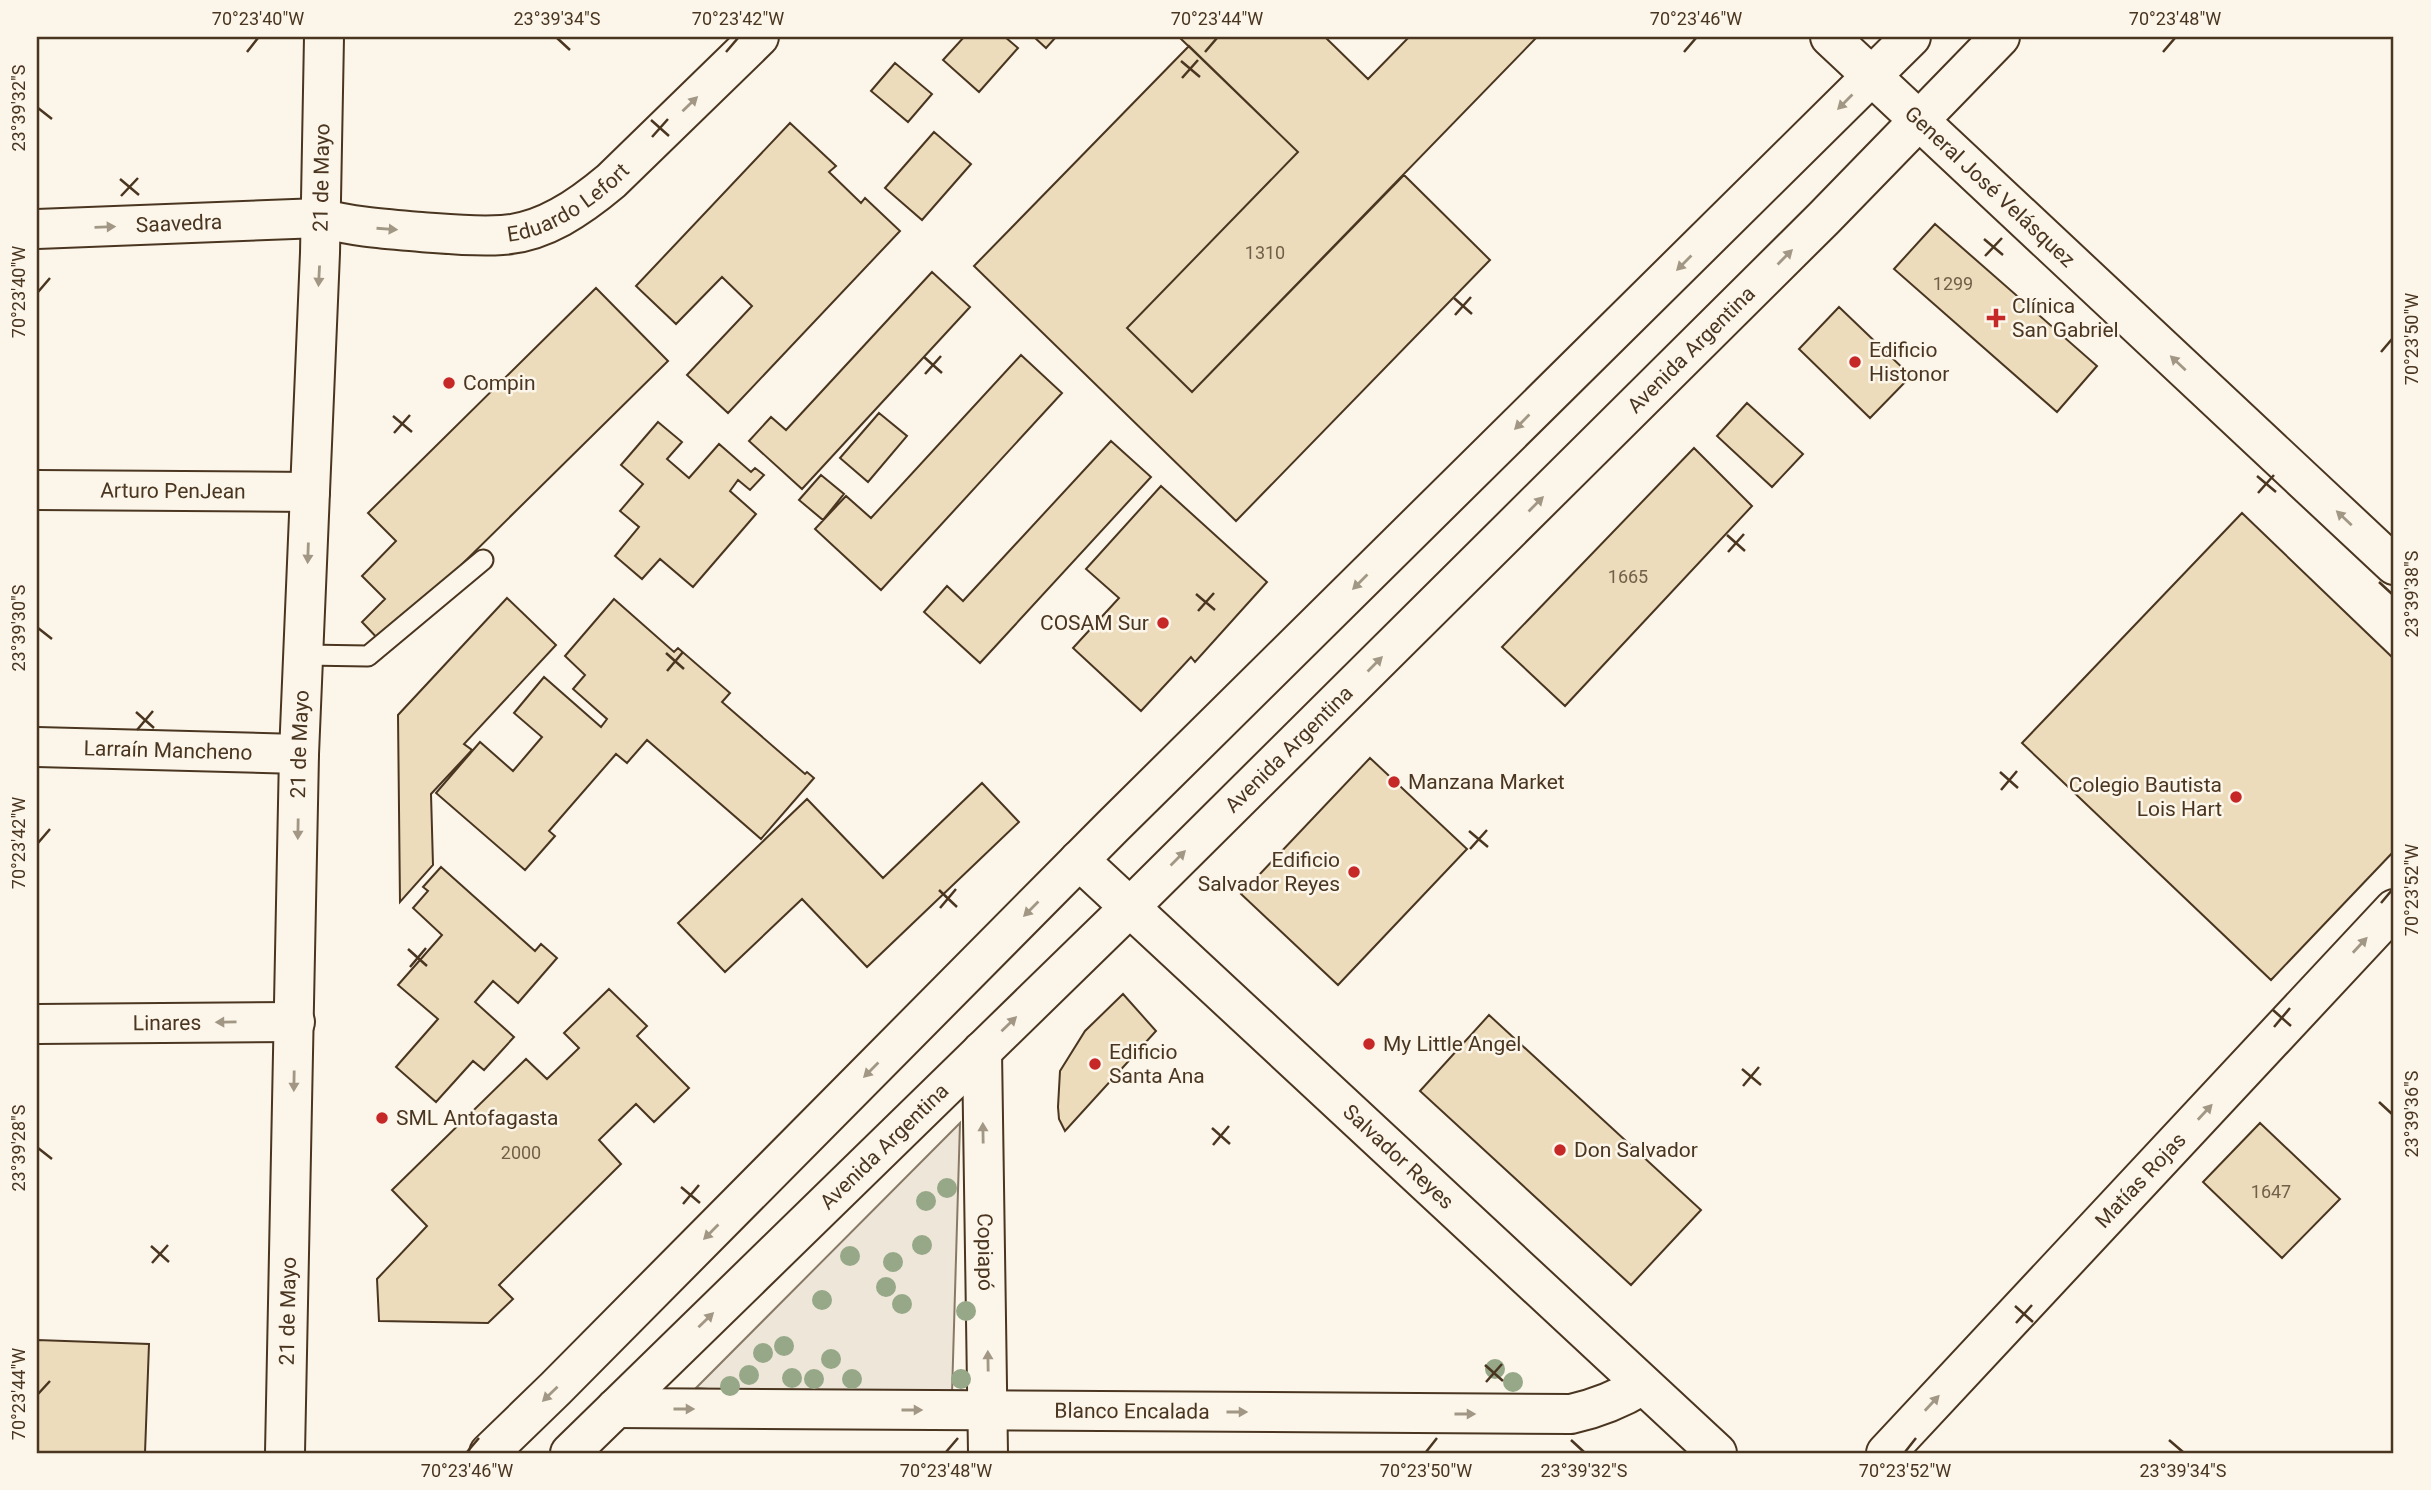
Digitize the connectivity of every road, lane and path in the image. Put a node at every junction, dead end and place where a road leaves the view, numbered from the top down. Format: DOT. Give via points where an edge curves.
graph roads {
  1 [pos="324,37"];
  2 [pos="759,37"];
  3 [pos="1830,37"];
  4 [pos="1911,37"];
  5 [pos="2000,37"];
  6 [pos="1872,76"];
  7 [pos="1920,121"];
  8 [pos="320,218"];
  9 [pos="37,229"];
  10 [pos="37,489"];
  11 [pos="310,492"];
  12 [pos="483,561"];
  13 [pos="2394,565"];
  14 [pos="305,655"];
  15 [pos="37,747"];
  16 [pos="299,754"];
  17 [pos="1079,860"];
  18 [pos="1130,906"];
  19 [pos="2394,909"];
  20 [pos="295,1022"];
  21 [pos="37,1024"];
  22 [pos="982,1051"];
  23 [pos="1643,1385"];
  24 [pos="616,1408"];
  25 [pos="988,1411"];
  26 [pos="285,1453"];
  27 [pos="489,1453"];
  28 [pos="570,1453"];
  29 [pos="988,1453"];
  30 [pos="1717,1453"];
  31 [pos="1886,1453"];
  1 -- 8 [label="street, 21 de Mayo"];
  8 -- 2 [label="street, Eduardo Lefort, one-way" via="355,227 471,235 504,235 534,228 588,201"];
  3 -- 6 [label="street, General José Velásquez"];
  4 -- 6 [label="street"];
  5 -- 7 [label="street, Avenida Argentina"];
  6 -- 7 [label="street, General José Velásquez"];
  6 -- 17 [label="street, one-way"];
  13 -- 7 [label="street, General José Velásquez, one-way"];
  18 -- 7 [label="street, Avenida Argentina, one-way"];
  9 -- 8 [label="street, Saavedra, one-way"];
  8 -- 11 [label="street, 21 de Mayo, one-way"];
  10 -- 11 [label="street, Arturo PenJean"];
  11 -- 14 [label="street, 21 de Mayo, one-way"];
  12 -- 14 [label="lane" via="368,656"];
  14 -- 16 [label="street, 21 de Mayo"];
  15 -- 16 [label="street, Larraín Mancheno"];
  16 -- 20 [label="street, 21 de Mayo, one-way"];
  17 -- 18 [label="street, Salvador Reyes"];
  17 -- 27 [label="street, one-way"];
  22 -- 18 [label="street, Avenida Argentina, one-way"];
  18 -- 23 [label="street, Salvador Reyes"];
  31 -- 19 [label="street, Matías Rojas, one-way"];
  20 -- 21 [label="street, Linares, one-way"];
  20 -- 26 [label="street, 21 de Mayo, one-way"];
  24 -- 22 [label="street, Avenida Argentina, one-way"];
  25 -- 22 [label="street, Copiapó, one-way"];
  25 -- 23 [label="street, Blanco Encalada, one-way" via="1571,1414 1596,1409"];
  23 -- 30 [label="street, Salvador Reyes"];
  24 -- 25 [label="street, Blanco Encalada, one-way"];
  24 -- 28 [label="street, Avenida Argentina"];
  25 -- 29 [label="street, Copiapó"];
}
